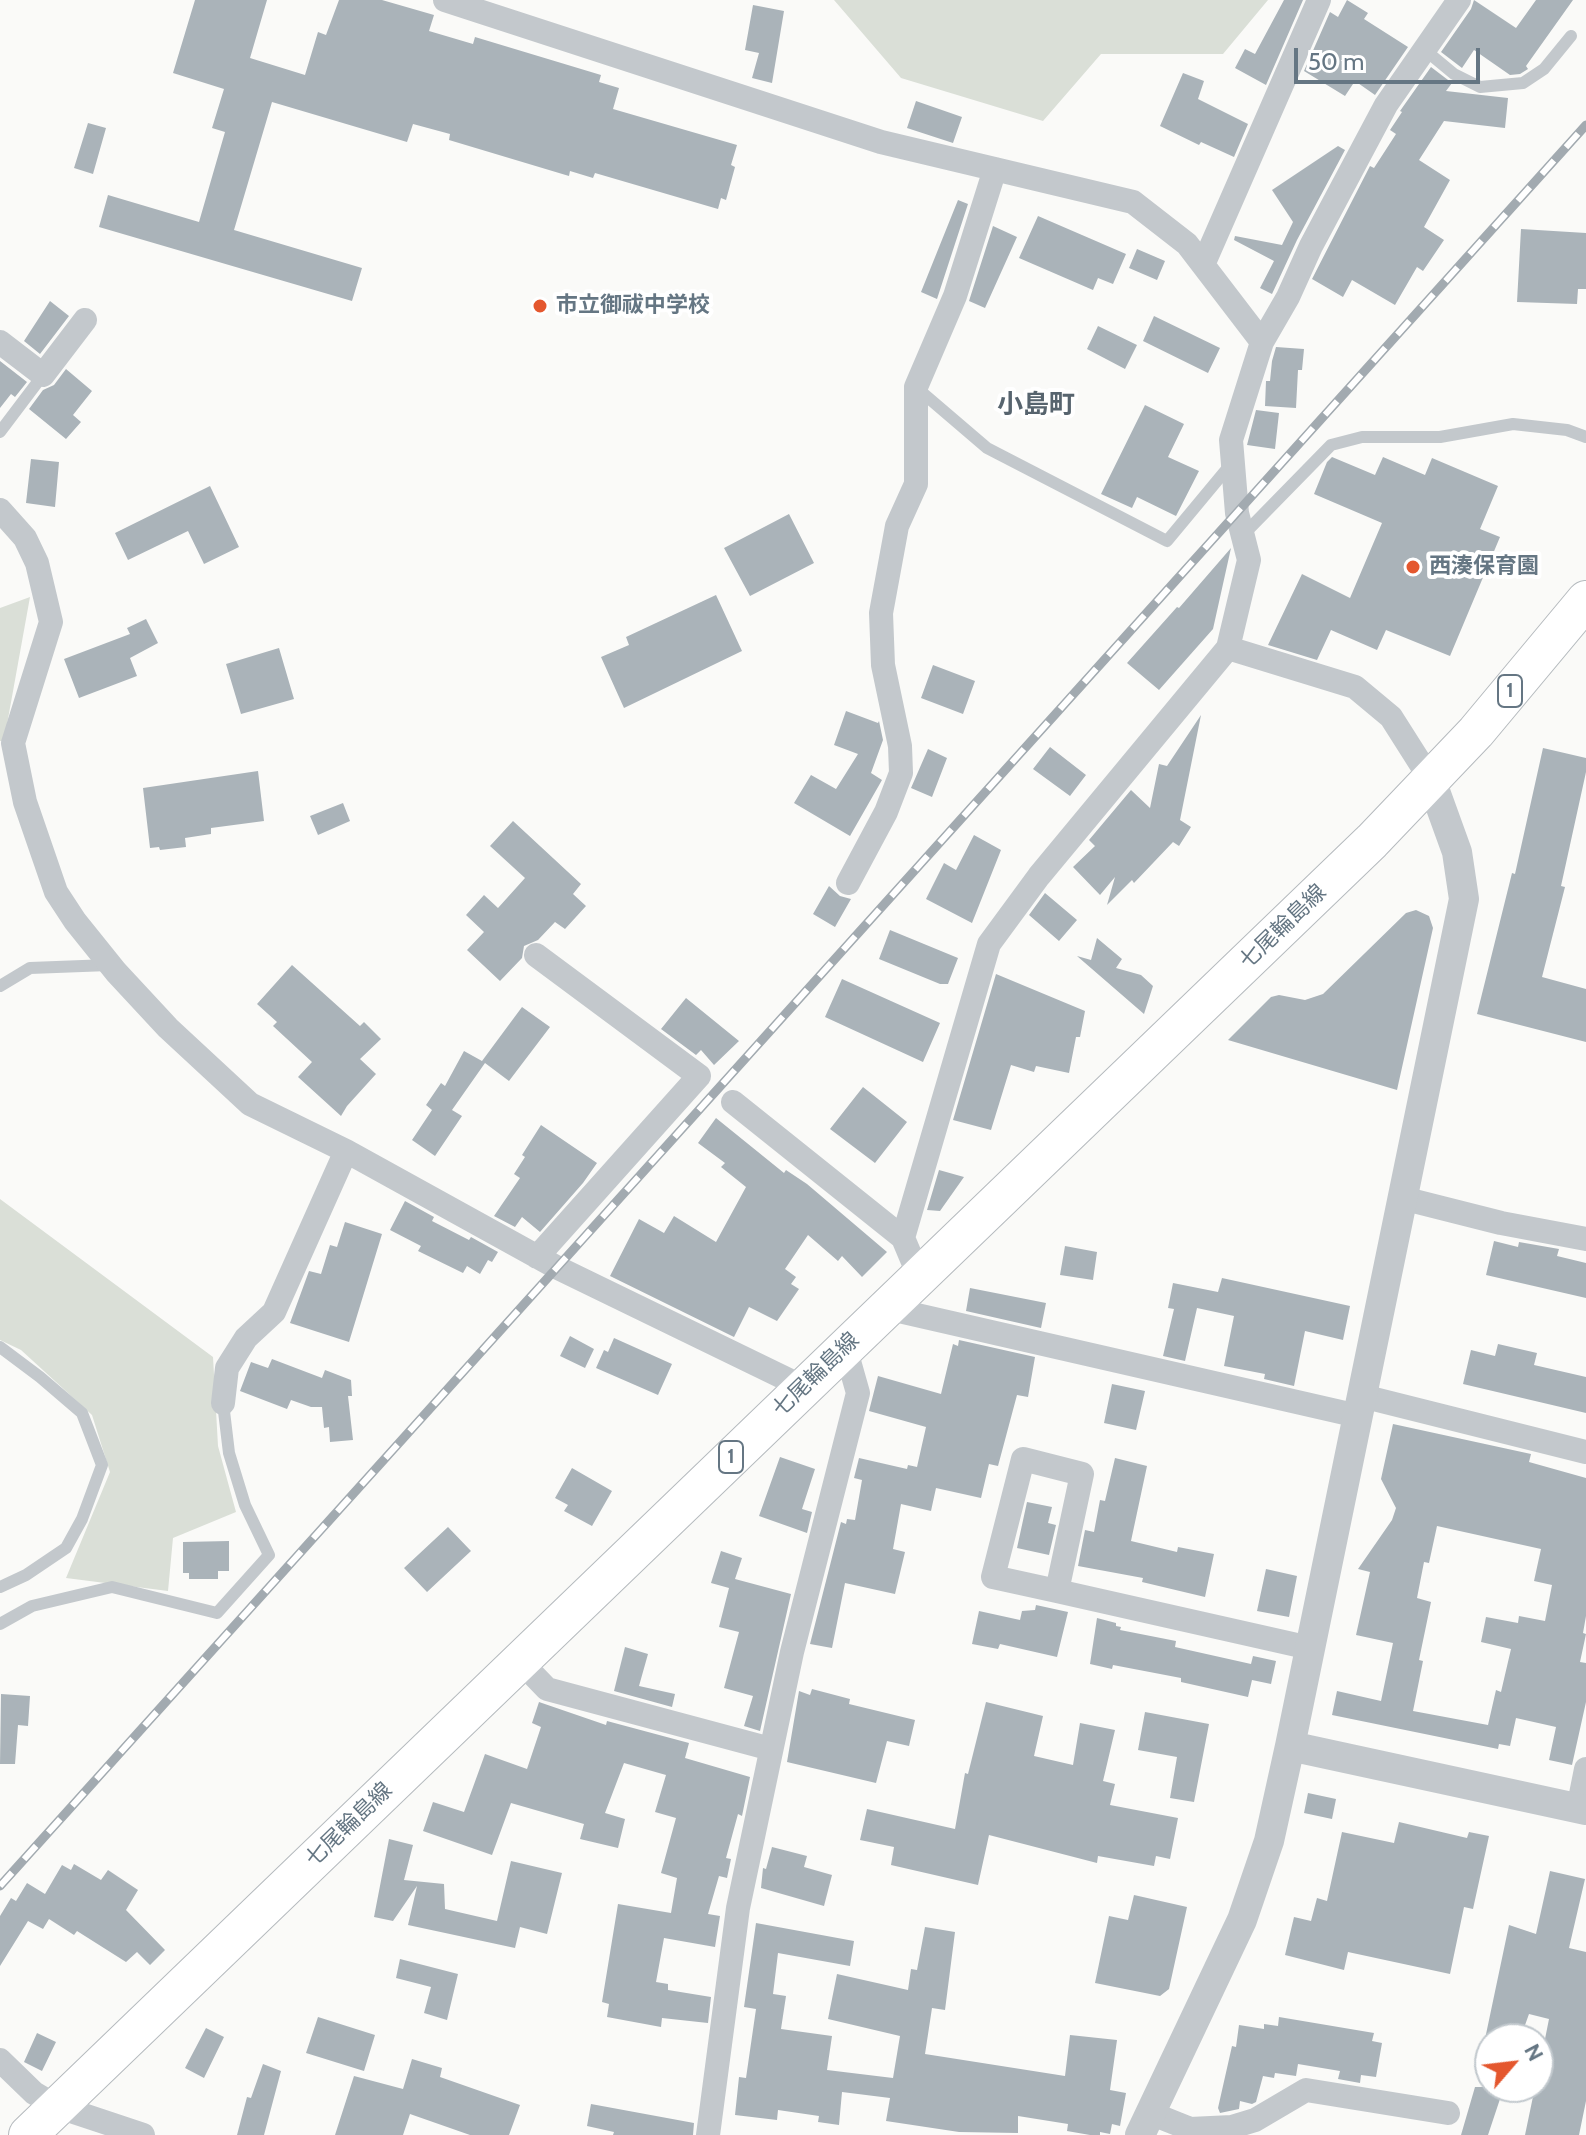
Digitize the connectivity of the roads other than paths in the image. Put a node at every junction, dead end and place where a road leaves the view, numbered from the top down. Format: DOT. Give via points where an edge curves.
graph roads {
  1 [pos="445,0"];
  2 [pos="1319,0"];
  3 [pos="1459,0"];
  4 [pos="1571,36"];
  5 [pos="1425,50"];
  6 [pos="995,169"];
  7 [pos="1203,265"];
  8 [pos="85,320"];
  9 [pos="0,342"];
  10 [pos="1262,342"];
  11 [pos="43,375"];
  12 [pos="916,387"];
  13 [pos="0,432"];
  14 [pos="1586,437"];
  15 [pos="1233,462"];
  16 [pos="0,510"];
  17 [pos="1242,536"];
  18 [pos="1586,600"];
  19 [pos="1228,648"];
  20 [pos="1431,780"];
  21 [pos="848,883"];
  22 [pos="536,955"];
  23 [pos="109,965"];
  24 [pos="0,986"];
  25 [pos="733,1102"];
  26 [pos="346,1151"];
  27 [pos="1402,1198"];
  28 [pos="903,1238"];
  29 [pos="1586,1239"];
  30 [pos="537,1257"];
  31 [pos="919,1276"];
  32 [pos="886,1308"];
  33 [pos="0,1347"];
  34 [pos="845,1347"];
  35 [pos="803,1387"];
  36 [pos="223,1403"];
  37 [pos="1360,1406"];
  38 [pos="1586,1452"];
  39 [pos="0,1587"];
  40 [pos="1057,1591"];
  41 [pos="0,1624"];
  42 [pos="1310,1648"];
  43 [pos="520,1661"];
  44 [pos="1290,1746"];
  45 [pos="771,1749"];
  46 [pos="1586,1769"];
  47 [pos="1582,1810"];
  48 [pos="0,2060"];
  49 [pos="56,2106"];
  50 [pos="1448,2113"];
  51 [pos="1145,2124"];
  52 [pos="29,2134"];
  53 [pos="143,2135"];
  54 [pos="708,2135"];
  1 -- 6 [label="street" via="881,142"];
  2 -- 7 [label="street"];
  3 -- 5 [label="street"];
  4 -- 5 [label="lane" via="1544,69 1523,83 1480,87"];
  5 -- 10 [label="street" via="1386,105"];
  6 -- 7 [label="street" via="1133,202 1187,244"];
  6 -- 12 [label="street" via="955,296"];
  7 -- 10 [label="street"];
  8 -- 11 [label="street"];
  9 -- 11 [label="street"];
  10 -- 15 [label="street" via="1231,440"];
  11 -- 13 [label="lane"];
  12 -- 15 [label="lane" via="987,448 1167,541"];
  12 -- 21 [label="street" via="916,484 897,526 881,613 883,665 901,773"];
  14 -- 17 [label="lane" via="1513,424 1440,437 1362,437 1331,445"];
  15 -- 17 [label="street"];
  16 -- 23 [label="street" via="25,538 37,563 51,622 13,743 25,802 56,892"];
  17 -- 19 [label="street" via="1249,560"];
  18 -- 20 [label="main road, 七尾輪島線 / 1"];
  19 -- 20 [label="street" via="1355,687 1391,717"];
  19 -- 28 [label="street" via="989,944"];
  20 -- 27 [label="street" via="1457,852 1464,899"];
  20 -- 31 [label="main road, 七尾輪島線 / 1"];
  22 -- 30 [label="street" via="699,1076"];
  23 -- 24 [label="lane" via="30,968"];
  23 -- 26 [label="street" via="250,1104"];
  25 -- 28 [label="street"];
  26 -- 30 [label="street"];
  26 -- 36 [label="street" via="274,1312 246,1338 227,1368"];
  27 -- 29 [label="street"];
  27 -- 37 [label="street"];
  28 -- 31 [label="street"];
  30 -- 35 [label="street"];
  31 -- 32 [label="main road, 七尾輪島線 / 1"];
  32 -- 34 [label="main road, 七尾輪島線 / 1"];
  32 -- 37 [label="street"];
  33 -- 39 [label="lane" via="82,1413 102,1465 66,1548"];
  34 -- 35 [label="main road, 七尾輪島線 / 1"];
  34 -- 45 [label="street" via="858,1393"];
  35 -- 43 [label="main road, 七尾輪島線 / 1"];
  36 -- 41 [label="lane" via="229,1453 245,1505 269,1555 217,1613 112,1587 32,1606"];
  37 -- 38 [label="street"];
  37 -- 42 [label="street"];
  40 -- 40 [label="street" via="993,1577 1023,1459 1082,1474"];
  40 -- 42 [label="street"];
  42 -- 44 [label="street"];
  43 -- 45 [label="street" via="547,1689"];
  43 -- 49 [label="main road, 七尾輪島線 / 1"];
  44 -- 47 [label="street"];
  44 -- 51 [label="street" via="1269,1841 1242,1920"];
  45 -- 54 [label="street" via="738,1908"];
  46 -- 47 [label="street"];
  48 -- 49 [label="street"];
  49 -- 52 [label="main road, 七尾輪島線 / 1"];
  49 -- 53 [label="street"];
  50 -- 51 [label="street" via="1306,2090 1255,2120 1232,2127"];
}
